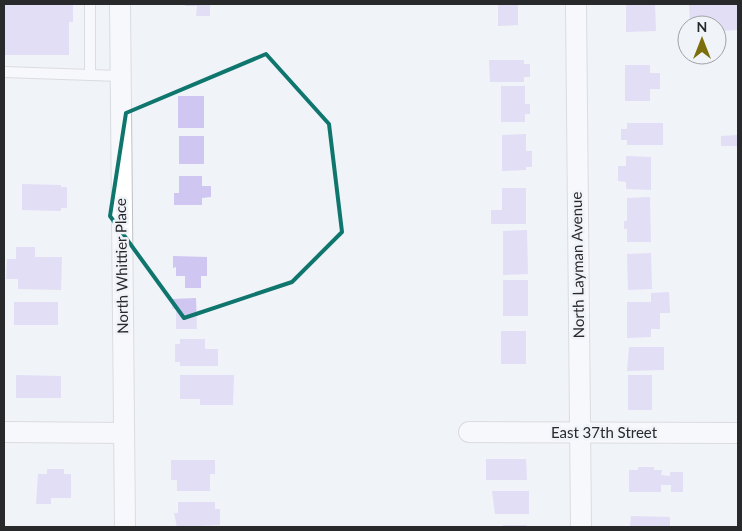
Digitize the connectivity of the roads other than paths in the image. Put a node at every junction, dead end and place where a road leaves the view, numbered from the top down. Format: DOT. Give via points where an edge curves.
graph roads {
  1 [pos="90,4"];
  2 [pos="120,4"];
  3 [pos="576,4"];
  4 [pos="4,72"];
  5 [pos="90,75"];
  6 [pos="120,76"];
  7 [pos="4,432"];
  8 [pos="469,432"];
  9 [pos="124,433"];
  10 [pos="738,433"];
  11 [pos="580,434"];
  12 [pos="125,527"];
  13 [pos="581,527"];
  1 -- 5 [label="lane"];
  2 -- 6 [label="street, North Whittier Place"];
  3 -- 11 [label="street, North Layman Avenue"];
  4 -- 5 [label="lane"];
  5 -- 6 [label="lane"];
  6 -- 9 [label="street, North Whittier Place"];
  7 -- 9 [label="street"];
  8 -- 11 [label="street, East 37th Street"];
  9 -- 12 [label="street, North Whittier Place"];
  10 -- 11 [label="street, East 37th Street"];
  11 -- 13 [label="street, North Layman Avenue"];
}
